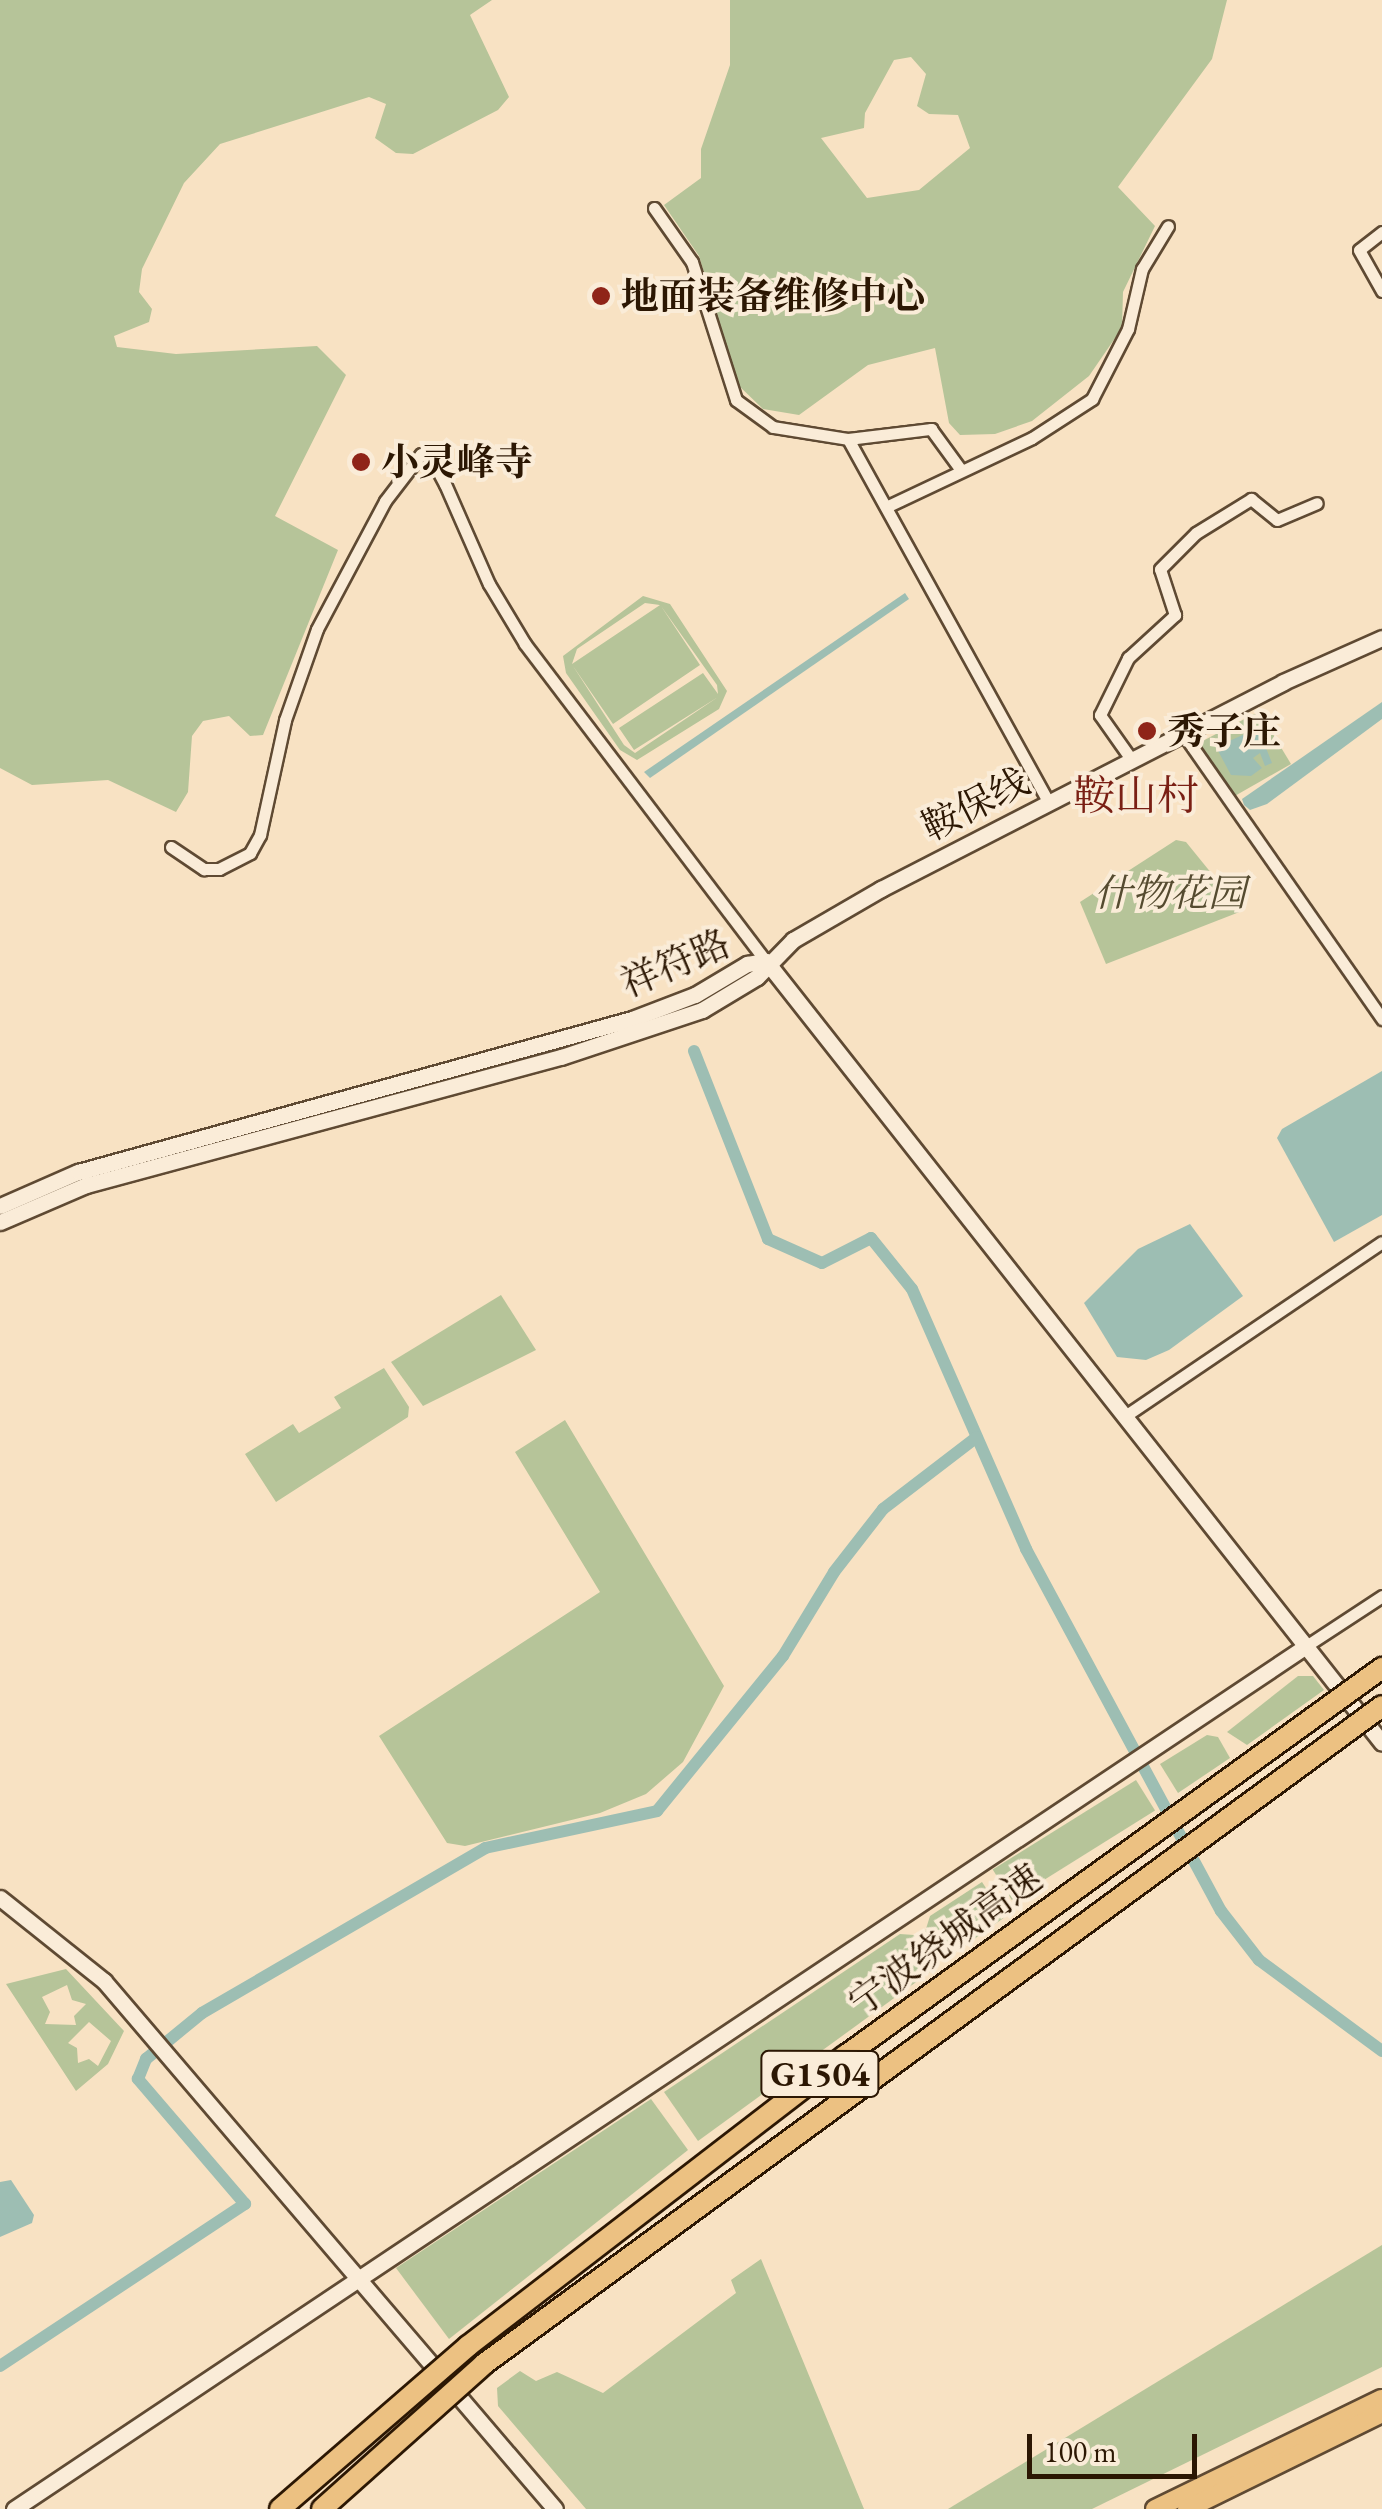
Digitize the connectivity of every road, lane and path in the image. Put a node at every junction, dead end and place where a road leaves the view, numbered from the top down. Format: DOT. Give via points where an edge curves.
graph roads {
  1 [pos="654,208"];
  2 [pos="1168,226"];
  3 [pos="1382,232"];
  4 [pos="1382,291"];
  5 [pos="848,439"];
  6 [pos="961,470"];
  7 [pos="1317,503"];
  8 [pos="886,507"];
  9 [pos="1382,638"];
  10 [pos="1182,732"];
  11 [pos="1131,759"];
  12 [pos="1048,802"];
  13 [pos="172,847"];
  14 [pos="766,962"];
  15 [pos="1382,1018"];
  16 [pos="0,1206"];
  17 [pos="0,1222"];
  18 [pos="1382,1242"];
  19 [pos="1125,1416"];
  20 [pos="1382,1596"];
  21 [pos="1306,1646"];
  22 [pos="1382,1668"];
  23 [pos="1382,1706"];
  24 [pos="1382,1743"];
  25 [pos="0,1898"];
  26 [pos="359,2277"];
  27 [pos="1382,2398"];
  28 [pos="1382,2414"];
  29 [pos="14,2509"];
  30 [pos="280,2509"];
  31 [pos="322,2509"];
  32 [pos="555,2509"];
  33 [pos="1155,2509"];
  34 [pos="1187,2509"];
  1 -- 5 [label="street" via="692,262 722,373 744,411 773,426"];
  2 -- 6 [label="street" via="1142,269 1128,329 1092,398 1032,438"];
  3 -- 4 [label="street" via="1359,250"];
  5 -- 6 [label="street" via="931,430"];
  5 -- 8 [label="street"];
  6 -- 8 [label="street"];
  7 -- 11 [label="street" via="1278,520 1252,499 1196,533 1160,569 1174,615 1128,658 1100,716"];
  8 -- 12 [label="street"];
  9 -- 10 [label="main road, 鞍保线"];
  10 -- 11 [label="main road, 鞍保线"];
  10 -- 15 [label="street"];
  11 -- 12 [label="main road, 鞍保线"];
  12 -- 14 [label="main road, 鞍保线" via="881,889"];
  13 -- 14 [label="street" via="204,869 250,853 316,629 376,515 421,454 431,458 446,484 489,584 524,644"];
  14 -- 16 [label="main road, 祥符路" via="746,964 695,995 632,1019 78,1172"];
  14 -- 17 [label="main road, 祥符路" via="731,995 638,1034 102,1180"];
  14 -- 19 [label="main road"];
  18 -- 19 [label="street"];
  19 -- 21 [label="main road"];
  20 -- 21 [label="street"];
  21 -- 24 [label="main road"];
  21 -- 26 [label="main road"];
  22 -- 30 [label="highway, 宁波绕城高速 / G1504, bridge" via="829,2068 468,2346"];
  23 -- 31 [label="highway, 宁波绕城高速 / G1504, bridge" via="484,2364"];
  25 -- 26 [label="main road" via="59,1939 145,2028"];
  26 -- 29 [label="main road"];
  26 -- 32 [label="main road"];
  27 -- 33 [label="main road"];
  28 -- 34 [label="main road"];
}
